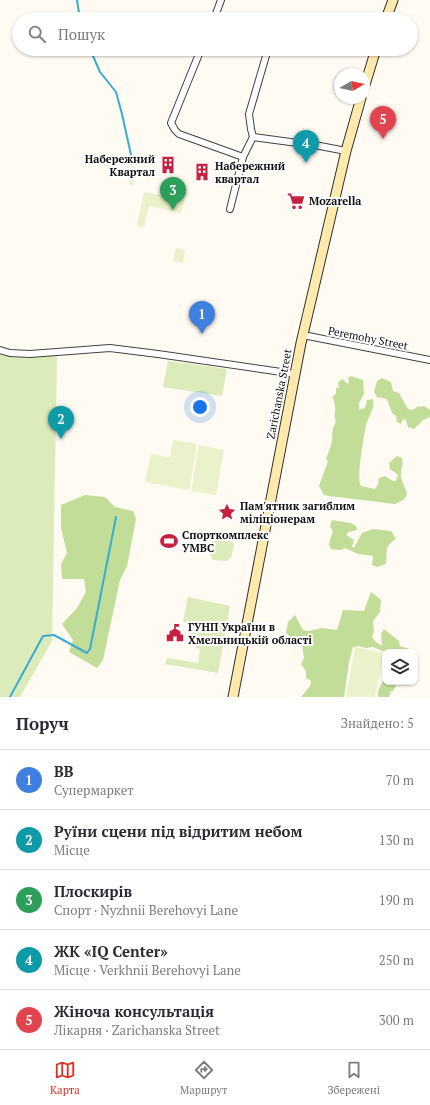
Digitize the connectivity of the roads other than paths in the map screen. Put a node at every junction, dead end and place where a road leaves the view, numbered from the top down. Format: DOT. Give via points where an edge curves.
graph roads {
  1 [pos="221,0"];
  2 [pos="393,0"];
  3 [pos="217,12"];
  4 [pos="389,12"];
  5 [pos="198,56"];
  6 [pos="266,56"];
  7 [pos="374,56"];
  8 [pos="370,69"];
  9 [pos="359,104"];
  10 [pos="254,137"];
  11 [pos="346,151"];
  12 [pos="243,157"];
  13 [pos="230,209"];
  14 [pos="303,335"];
  15 [pos="0,350"];
  16 [pos="430,360"];
  17 [pos="295,374"];
  18 [pos="233,697"];
  1 -- 3 [label="street"];
  2 -- 4 [label="street"];
  5 -- 12 [label="street" via="171,124 183,136"];
  6 -- 10 [label="street" via="249,114"];
  7 -- 8 [label="street"];
  9 -- 11 [label="street, Zarichanska Street"];
  10 -- 11 [label="street"];
  10 -- 12 [label="street"];
  11 -- 14 [label="street, Zarichanska Street"];
  12 -- 13 [label="street"];
  14 -- 16 [label="street, Peremohy Street"];
  14 -- 17 [label="street, Zarichanska Street"];
  15 -- 17 [label="street" via="30,354 110,348"];
  17 -- 18 [label="street, Zarichanska Street"];
}
